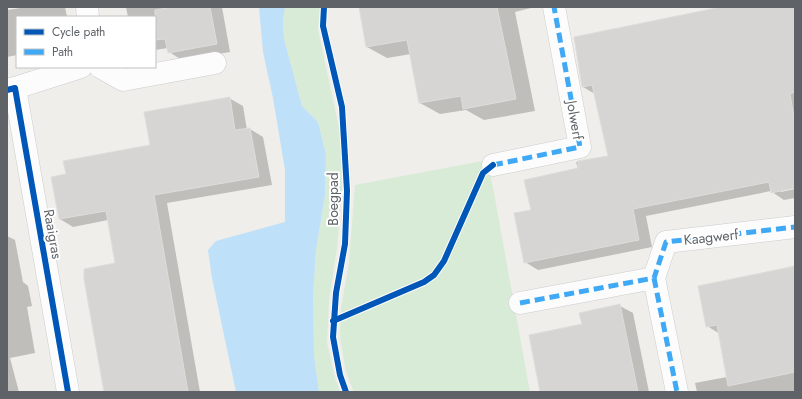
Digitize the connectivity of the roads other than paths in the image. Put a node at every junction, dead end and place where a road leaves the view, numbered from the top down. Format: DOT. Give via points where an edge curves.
graph roads {
  1 [pos="554,7"];
  2 [pos="215,63"];
  3 [pos="78,68"];
  4 [pos="102,68"];
  5 [pos="11,89"];
  6 [pos="493,165"];
  7 [pos="795,228"];
  8 [pos="654,278"];
  9 [pos="520,303"];
  10 [pos="68,392"];
  11 [pos="677,392"];
  1 -- 6 [label="street, Jolwerf" via="580,147"];
  2 -- 4 [label="street" via="123,80"];
  3 -- 5 [label="street, Raaigras"];
  5 -- 10 [label="street, Raaigras"];
  7 -- 8 [label="street, Kaagwerf" via="666,242"];
  8 -- 9 [label="street"];
  8 -- 11 [label="street, Kaagwerf"];
}
